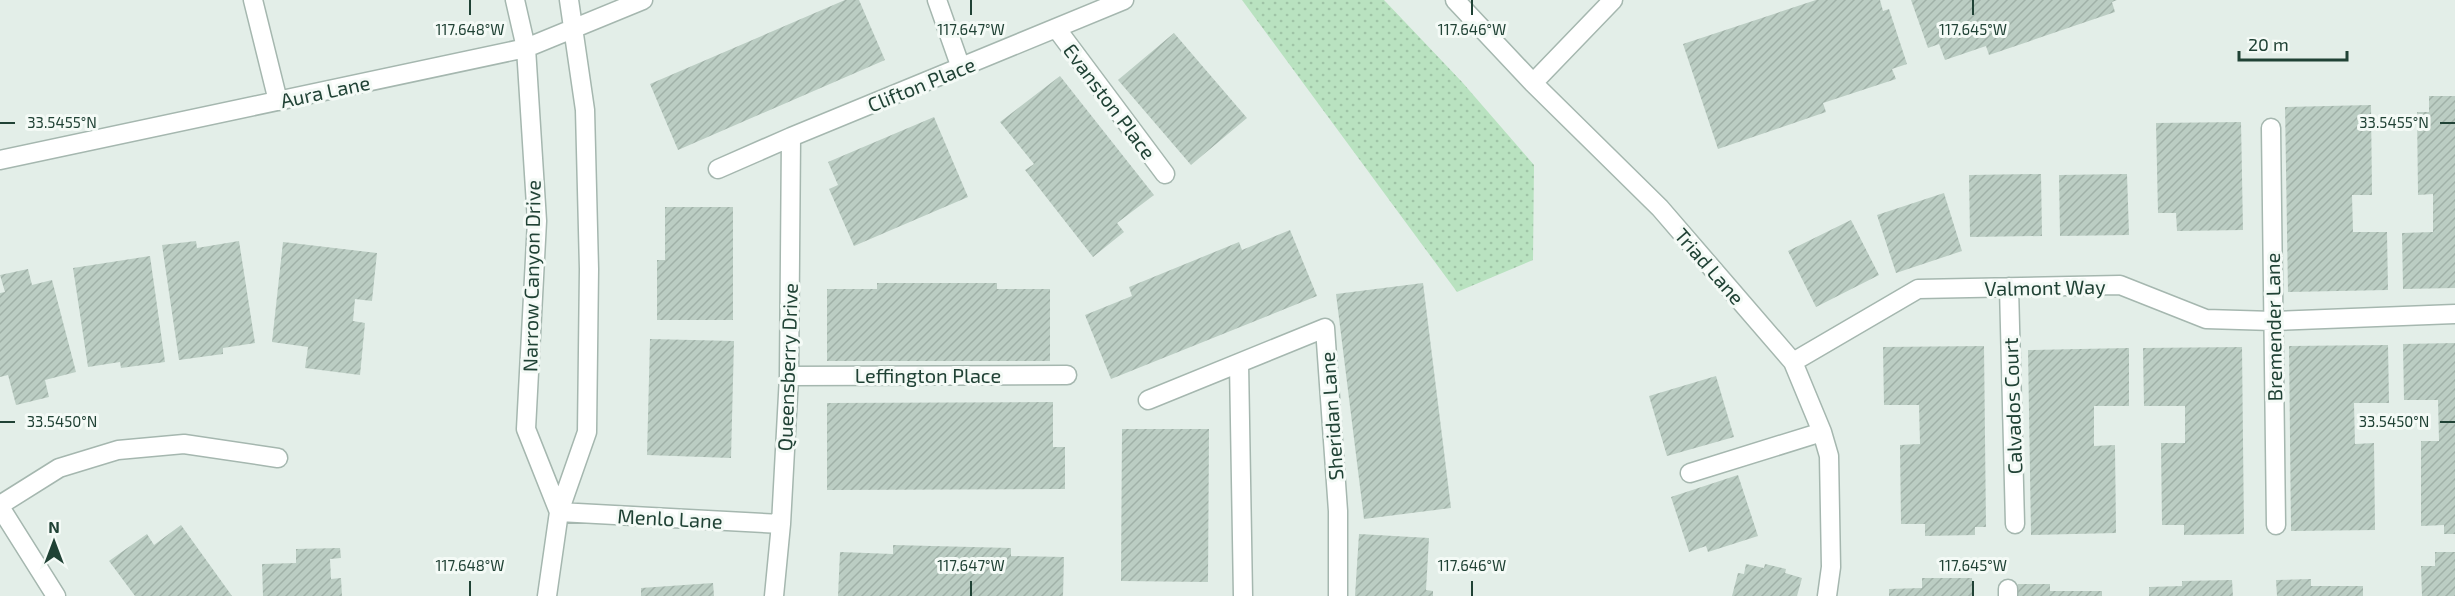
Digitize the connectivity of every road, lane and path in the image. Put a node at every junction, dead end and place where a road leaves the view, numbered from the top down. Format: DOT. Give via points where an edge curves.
graph roads {
  1 [pos="253,0"];
  2 [pos="515,0"];
  3 [pos="569,0"];
  4 [pos="643,0"];
  5 [pos="937,0"];
  6 [pos="1124,0"];
  7 [pos="1455,0"];
  8 [pos="1613,0"];
  9 [pos="1056,28"];
  10 [pos="575,29"];
  11 [pos="526,48"];
  12 [pos="961,68"];
  13 [pos="1533,83"];
  14 [pos="278,101"];
  15 [pos="2271,128"];
  16 [pos="791,137"];
  17 [pos="0,160"];
  18 [pos="718,170"];
  19 [pos="1165,174"];
  20 [pos="2009,287"];
  21 [pos="2455,314"];
  22 [pos="2273,321"];
  23 [pos="1793,362"];
  24 [pos="1239,363"];
  25 [pos="1067,375"];
  26 [pos="789,376"];
  27 [pos="1148,400"];
  28 [pos="1822,432"];
  29 [pos="278,458"];
  30 [pos="1690,473"];
  31 [pos="0,506"];
  32 [pos="559,512"];
  33 [pos="781,524"];
  34 [pos="2015,524"];
  35 [pos="2276,525"];
  36 [pos="56,596"];
  37 [pos="547,596"];
  38 [pos="774,596"];
  39 [pos="1243,596"];
  40 [pos="1338,596"];
  41 [pos="1827,596"];
  1 -- 14 [label="street"];
  2 -- 11 [label="street, Narrow Canyon Drive"];
  3 -- 10 [label="street, Narrow Canyon Drive"];
  4 -- 10 [label="street, Aura Lane"];
  5 -- 12 [label="street"];
  6 -- 9 [label="street, Clifton Place"];
  7 -- 13 [label="street, Triad Lane"];
  8 -- 13 [label="street"];
  9 -- 12 [label="street, Clifton Place"];
  9 -- 19 [label="street, Evanston Place"];
  10 -- 11 [label="street, Aura Lane"];
  10 -- 32 [label="street, Narrow Canyon Drive" via="585,110 589,269 587,432"];
  11 -- 14 [label="street, Aura Lane"];
  11 -- 32 [label="street, Narrow Canyon Drive" via="537,221 526,429"];
  12 -- 16 [label="street, Clifton Place"];
  13 -- 23 [label="street, Triad Lane" via="1660,208"];
  14 -- 17 [label="street, Aura Lane"];
  15 -- 22 [label="street, Bremender Lane"];
  16 -- 18 [label="street, Clifton Place"];
  16 -- 26 [label="street, Queensberry Drive"];
  20 -- 22 [label="street, Valmont Way" via="2120,285 2206,319"];
  20 -- 23 [label="street, Valmont Way" via="1918,289"];
  20 -- 34 [label="street, Calvados Court"];
  21 -- 22 [label="street, Valmont Way"];
  22 -- 35 [label="street, Bremender Lane"];
  23 -- 28 [label="street, Triad Lane"];
  24 -- 27 [label="street, Sheridan Lane"];
  24 -- 39 [label="street"];
  24 -- 40 [label="street, Sheridan Lane" via="1325,328 1338,511"];
  25 -- 26 [label="street, Leffington Place"];
  26 -- 33 [label="street, Queensberry Drive"];
  28 -- 30 [label="street"];
  28 -- 41 [label="street, Triad Lane" via="1828,456 1831,567"];
  29 -- 31 [label="street" via="184,444 118,450 59,468"];
  31 -- 36 [label="street"];
  32 -- 33 [label="street, Menlo Lane"];
  32 -- 37 [label="street, Narrow Canyon Drive"];
  33 -- 38 [label="street, Queensberry Drive"];
}
